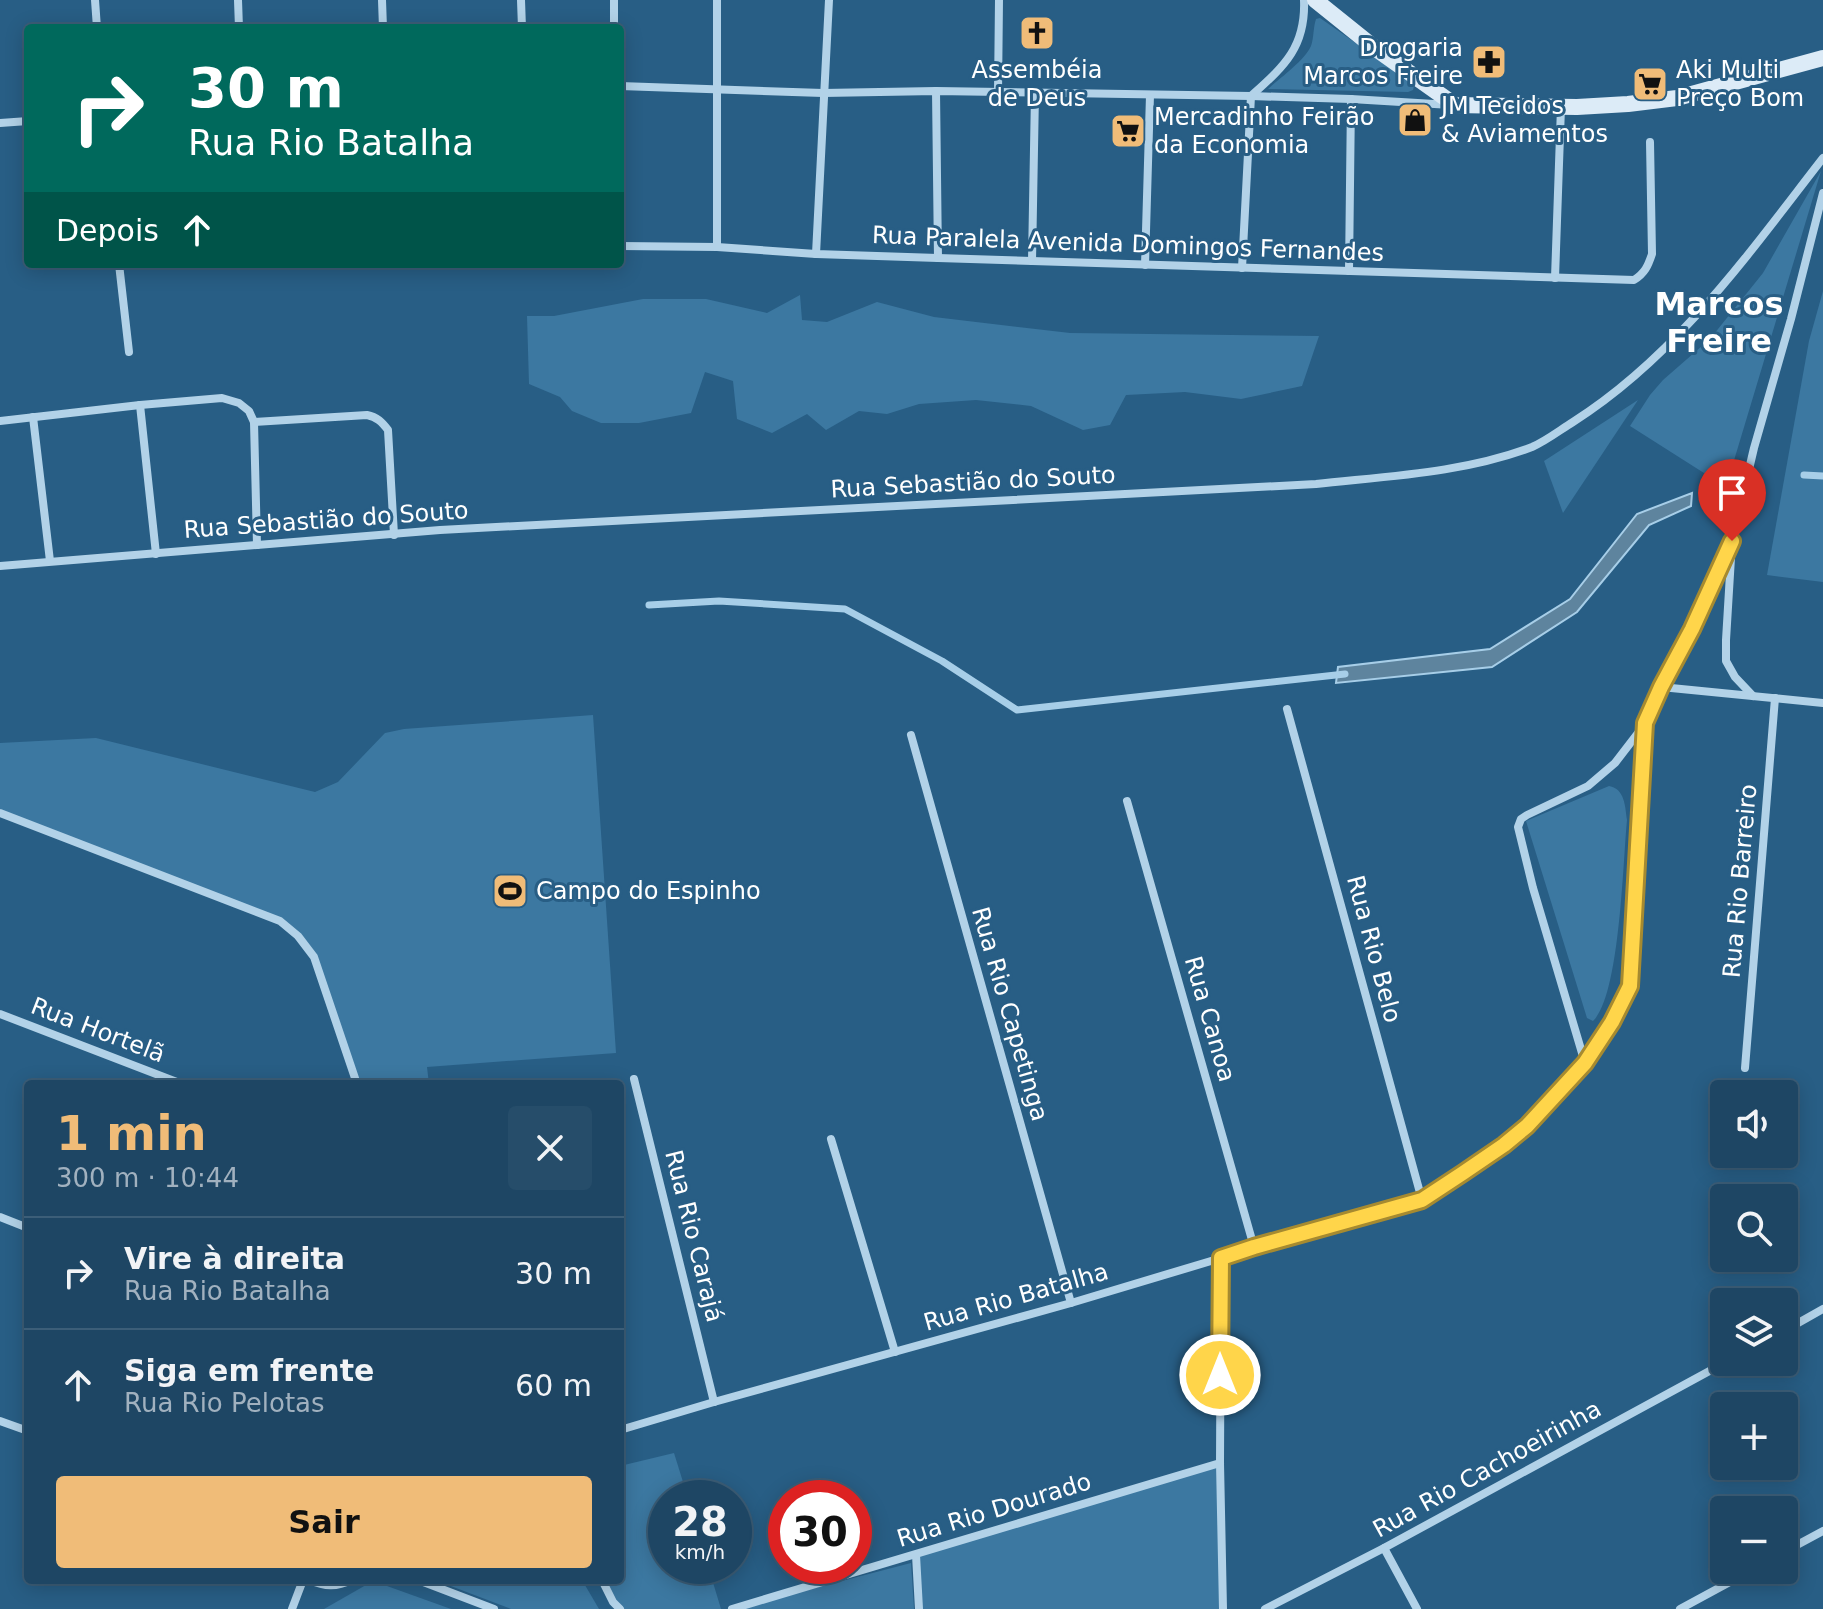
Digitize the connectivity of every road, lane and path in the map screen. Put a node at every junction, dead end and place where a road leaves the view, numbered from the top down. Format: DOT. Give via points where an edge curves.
graph roads {
  1 [pos="95,0"];
  2 [pos="238,0"];
  3 [pos="382,0"];
  4 [pos="521,0"];
  5 [pos="614,0"];
  6 [pos="717,0"];
  7 [pos="829,0"];
  8 [pos="999,0"];
  9 [pos="1304,0"];
  10 [pos="1315,0"];
  11 [pos="97,24"];
  12 [pos="239,24"];
  13 [pos="383,24"];
  14 [pos="522,24"];
  15 [pos="614,24"];
  16 [pos="1823,58"];
  17 [pos="624,86"];
  18 [pos="717,88"];
  19 [pos="936,91"];
  20 [pos="823,93"];
  21 [pos="998,93"];
  22 [pos="1035,93"];
  23 [pos="1150,95"];
  24 [pos="1251,96"];
  25 [pos="1351,99"];
  26 [pos="1455,105"];
  27 [pos="1561,107"];
  28 [pos="24,121"];
  29 [pos="0,123"];
  30 [pos="1650,142"];
  31 [pos="1823,158"];
  32 [pos="1823,193"];
  33 [pos="624,246"];
  34 [pos="717,247"];
  35 [pos="816,254"];
  36 [pos="938,258"];
  37 [pos="1032,261"];
  38 [pos="1145,265"];
  39 [pos="119,268"];
  40 [pos="1242,268"];
  41 [pos="1349,271"];
  42 [pos="1555,278"];
  43 [pos="129,352"];
  44 [pos="140,405"];
  45 [pos="33,417"];
  46 [pos="0,421"];
  47 [pos="254,422"];
  48 [pos="394,535"];
  49 [pos="1732,541"];
  50 [pos="257,545"];
  51 [pos="156,554"];
  52 [pos="50,561"];
  53 [pos="0,566"];
  54 [pos="1661,687"];
  55 [pos="1753,696"];
  56 [pos="1775,698"];
  57 [pos="1823,703"];
  58 [pos="1287,709"];
  59 [pos="1645,723"];
  60 [pos="911,735"];
  61 [pos="1127,801"];
  62 [pos="0,813"];
  63 [pos="0,1014"];
  64 [pos="1585,1063"];
  65 [pos="1745,1068"];
  66 [pos="634,1079"];
  67 [pos="172,1080"];
  68 [pos="356,1080"];
  69 [pos="831,1139"];
  70 [pos="1422,1200"];
  71 [pos="0,1217"];
  72 [pos="24,1226"];
  73 [pos="1254,1247"];
  74 [pos="1221,1258"];
  75 [pos="1071,1303"];
  76 [pos="1823,1309"];
  77 [pos="1798,1323"];
  78 [pos="895,1352"];
  79 [pos="1710,1371"];
  80 [pos="714,1402"];
  81 [pos="0,1421"];
  82 [pos="624,1429"];
  83 [pos="24,1430"];
  84 [pos="1220,1463"];
  85 [pos="1823,1531"];
  86 [pos="1798,1544"];
  87 [pos="1384,1548"];
  88 [pos="916,1555"];
  89 [pos="301,1584"];
  90 [pos="428,1584"];
  91 [pos="604,1584"];
  92 [pos="1726,1584"];
  93 [pos="292,1609"];
  94 [pos="494,1609"];
  95 [pos="620,1609"];
  96 [pos="732,1609"];
  97 [pos="919,1609"];
  98 [pos="1223,1609"];
  99 [pos="1265,1609"];
  100 [pos="1417,1609"];
  101 [pos="1680,1609"];
  1 -- 11 [label="street"];
  2 -- 12 [label="street"];
  3 -- 13 [label="street"];
  4 -- 14 [label="street"];
  5 -- 15 [label="street"];
  6 -- 18 [label="street"];
  7 -- 20 [label="street"];
  8 -- 21 [label="street"];
  9 -- 24 [label="street" via="1295,51"];
  10 -- 26 [label="main road"];
  16 -- 27 [label="main road" via="1677,98"];
  17 -- 18 [label="street"];
  18 -- 20 [label="street"];
  18 -- 34 [label="street"];
  19 -- 20 [label="street"];
  19 -- 21 [label="street"];
  19 -- 36 [label="street"];
  20 -- 35 [label="street"];
  21 -- 22 [label="street"];
  22 -- 23 [label="street"];
  22 -- 37 [label="street"];
  23 -- 24 [label="street"];
  23 -- 38 [label="street"];
  24 -- 25 [label="street"];
  24 -- 40 [label="street"];
  25 -- 26 [label="street"];
  25 -- 41 [label="street"];
  26 -- 27 [label="main road"];
  27 -- 42 [label="street"];
  28 -- 29 [label="street"];
  30 -- 42 [label="street, Rua Paralela Avenida Domingos Fernandes" via="1649,266 1634,280"];
  31 -- 48 [label="street, Rua Sebastião do Souto" via="1720,290 1654,360 1598,407 1536,446 1490,461 1316,484"];
  32 -- 49 [label="street"];
  33 -- 34 [label="street, Rua Paralela Avenida Domingos Fernandes"];
  34 -- 35 [label="street, Rua Paralela Avenida Domingos Fernandes"];
  35 -- 36 [label="street, Rua Paralela Avenida Domingos Fernandes"];
  36 -- 37 [label="street, Rua Paralela Avenida Domingos Fernandes"];
  37 -- 38 [label="street, Rua Paralela Avenida Domingos Fernandes"];
  38 -- 40 [label="street, Rua Paralela Avenida Domingos Fernandes"];
  39 -- 43 [label="street"];
  40 -- 41 [label="street, Rua Paralela Avenida Domingos Fernandes"];
  41 -- 42 [label="street, Rua Paralela Avenida Domingos Fernandes"];
  44 -- 45 [label="street"];
  44 -- 47 [label="street" via="222,398 239,403"];
  44 -- 51 [label="street"];
  45 -- 46 [label="street"];
  45 -- 52 [label="street"];
  47 -- 48 [label="street" via="375,417 388,430"];
  47 -- 50 [label="street"];
  48 -- 50 [label="street, Rua Sebastião do Souto"];
  49 -- 54 [label="street"];
  49 -- 55 [label="street" via="1726,661"];
  50 -- 51 [label="street, Rua Sebastião do Souto"];
  51 -- 52 [label="street, Rua Sebastião do Souto"];
  52 -- 53 [label="street, Rua Sebastião do Souto"];
  54 -- 55 [label="street"];
  54 -- 59 [label="street"];
  55 -- 56 [label="street"];
  56 -- 57 [label="street"];
  56 -- 65 [label="street, Rua Rio Barreiro"];
  58 -- 70 [label="street, Rua Rio Belo"];
  59 -- 64 [label="street, Rua Rio Batalha" via="1630,986"];
  59 -- 64 [label="street" via="1606,772 1527,815 1518,827"];
  60 -- 75 [label="street, Rua Rio Capetinga"];
  61 -- 73 [label="street, Rua Canoa"];
  62 -- 68 [label="street" via="280,921 314,957"];
  63 -- 67 [label="street, Rua Hortelã"];
  64 -- 70 [label="street, Rua Rio Batalha" via="1527,1126"];
  66 -- 80 [label="street, Rua Rio Carajá"];
  69 -- 78 [label="street"];
  70 -- 73 [label="street, Rua Rio Batalha"];
  71 -- 72 [label="street"];
  73 -- 74 [label="street, Rua Rio Batalha"];
  74 -- 75 [label="street, Rua Rio Batalha"];
  74 -- 84 [label="street"];
  75 -- 78 [label="street, Rua Rio Batalha"];
  76 -- 77 [label="street"];
  78 -- 80 [label="street, Rua Rio Batalha"];
  79 -- 87 [label="street, Rua Rio Cachoeirinha"];
  80 -- 82 [label="street, Rua Rio Batalha"];
  81 -- 83 [label="street"];
  84 -- 88 [label="street, Rua Rio Dourado"];
  84 -- 98 [label="street"];
  85 -- 86 [label="street"];
  87 -- 99 [label="street, Rua Rio Cachoeirinha"];
  87 -- 100 [label="street"];
  88 -- 96 [label="street, Rua Rio Dourado"];
  88 -- 97 [label="street"];
  89 -- 93 [label="street"];
  90 -- 94 [label="street"];
  91 -- 95 [label="street"];
  92 -- 101 [label="street"];
}
